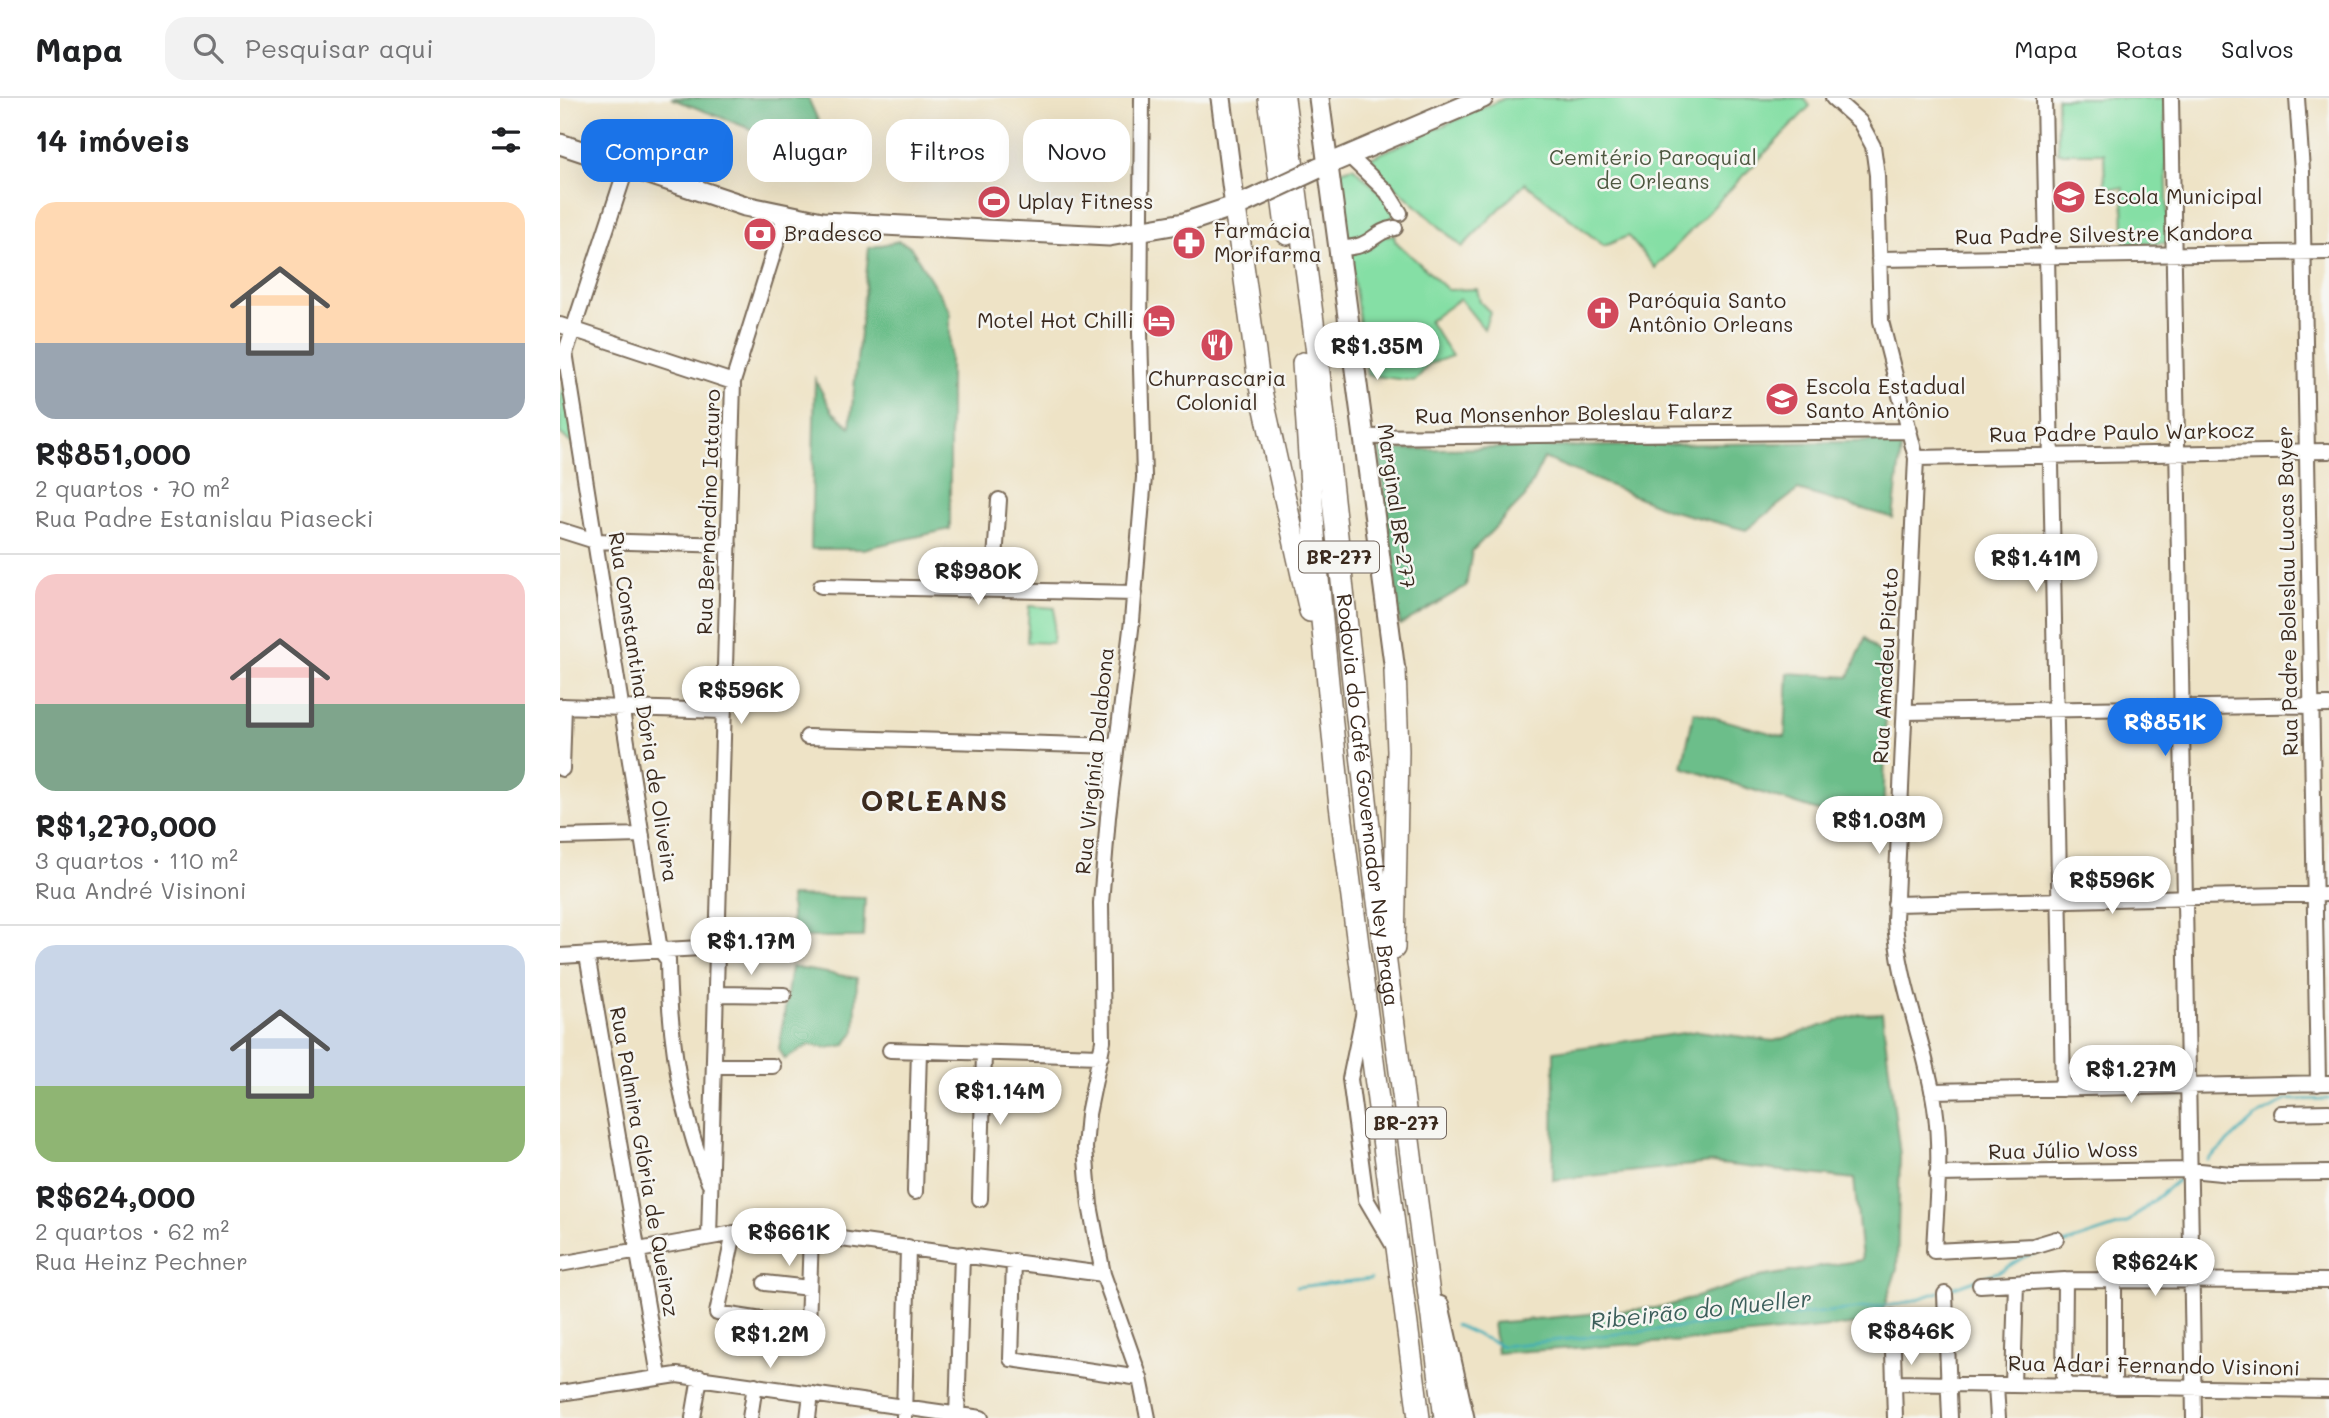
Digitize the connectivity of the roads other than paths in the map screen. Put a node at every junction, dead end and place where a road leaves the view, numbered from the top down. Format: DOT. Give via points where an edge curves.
graph roads {
  1 [pos="1142,98"];
  2 [pos="1221,98"];
  3 [pos="1269,98"];
  4 [pos="1284,98"];
  5 [pos="1320,98"];
  6 [pos="1483,98"];
  7 [pos="1833,98"];
  8 [pos="2044,98"];
  9 [pos="2171,98"];
  10 [pos="2297,98"];
  11 [pos="560,144"];
  12 [pos="581,151"];
  13 [pos="1348,155"];
  14 [pos="1322,167"];
  15 [pos="621,182"];
  16 [pos="678,182"];
  17 [pos="1240,204"];
  18 [pos="785,216"];
  19 [pos="1139,233"];
  20 [pos="1339,248"];
  21 [pos="2329,252"];
  22 [pos="2303,253"];
  23 [pos="2174,255"];
  24 [pos="2047,256"];
  25 [pos="1879,259"];
  26 [pos="566,327"];
  27 [pos="565,352"];
  28 [pos="560,368"];
  29 [pos="733,382"];
  30 [pos="1910,431"];
  31 [pos="1364,437"];
  32 [pos="2329,451"];
  33 [pos="2306,452"];
  34 [pos="2177,453"];
  35 [pos="2051,456"];
  36 [pos="1916,458"];
  37 [pos="999,500"];
  38 [pos="560,530"];
  39 [pos="595,541"];
  40 [pos="729,545"];
  41 [pos="821,586"];
  42 [pos="993,590"];
  43 [pos="1135,593"];
  44 [pos="1395,671"];
  45 [pos="1329,696"];
  46 [pos="2311,705"];
  47 [pos="2329,705"];
  48 [pos="562,706"];
  49 [pos="2182,707"];
  50 [pos="621,708"];
  51 [pos="2056,709"];
  52 [pos="724,711"];
  53 [pos="1905,712"];
  54 [pos="807,737"];
  55 [pos="1116,746"];
  56 [pos="562,769"];
  57 [pos="642,835"];
  58 [pos="560,837"];
  59 [pos="2322,894"];
  60 [pos="2185,897"];
  61 [pos="2060,900"];
  62 [pos="1895,904"];
  63 [pos="718,947"];
  64 [pos="660,950"];
  65 [pos="587,955"];
  66 [pos="560,956"];
  67 [pos="717,994"];
  68 [pos="784,995"];
  69 [pos="1392,1017"];
  70 [pos="890,1051"];
  71 [pos="919,1051"];
  72 [pos="984,1053"];
  73 [pos="1101,1056"];
  74 [pos="715,1066"];
  75 [pos="773,1066"];
  76 [pos="2323,1084"];
  77 [pos="2188,1086"];
  78 [pos="2063,1089"];
  79 [pos="1932,1091"];
  80 [pos="2329,1112"];
  81 [pos="2281,1113"];
  82 [pos="2190,1170"];
  83 [pos="2329,1173"];
  84 [pos="1937,1174"];
  85 [pos="711,1188"];
  86 [pos="915,1192"];
  87 [pos="980,1199"];
  88 [pos="1420,1229"];
  89 [pos="734,1233"];
  90 [pos="811,1233"];
  91 [pos="709,1237"];
  92 [pos="2056,1239"];
  93 [pos="908,1247"];
  94 [pos="638,1251"];
  95 [pos="962,1254"];
  96 [pos="1014,1261"];
  97 [pos="560,1265"];
  98 [pos="1103,1274"];
  99 [pos="2065,1280"];
  100 [pos="2114,1280"];
  101 [pos="2192,1281"];
  102 [pos="2329,1282"];
  103 [pos="765,1283"];
  104 [pos="2016,1283"];
  105 [pos="1980,1285"];
  106 [pos="809,1288"];
  107 [pos="1945,1294"];
  108 [pos="1892,1317"];
  109 [pos="659,1376"];
  110 [pos="699,1377"];
  111 [pos="1140,1378"];
  112 [pos="1894,1382"];
  113 [pos="1949,1382"];
  114 [pos="755,1385"];
  115 [pos="1996,1385"];
  116 [pos="2013,1385"];
  117 [pos="2064,1386"];
  118 [pos="2114,1387"];
  119 [pos="2194,1389"];
  120 [pos="2329,1390"];
  121 [pos="560,1393"];
  122 [pos="811,1394"];
  123 [pos="904,1413"];
  124 [pos="957,1416"];
  125 [pos="694,1418"];
  126 [pos="750,1418"];
  127 [pos="807,1418"];
  128 [pos="981,1418"];
  129 [pos="1148,1418"];
  130 [pos="1419,1418"];
  131 [pos="1445,1418"];
  132 [pos="1464,1418"];
  133 [pos="1895,1418"];
  134 [pos="1950,1418"];
  135 [pos="1998,1418"];
  136 [pos="2194,1418"];
  1 -- 19 [label="street, Rua Virgínia Dalabona"];
  2 -- 17 [label="main road"];
  3 -- 45 [label="highway, Rodovia do Café Governador Ney Braga / BR-277" via="1302,350"];
  4 -- 69 [label="highway, Rodovia do Café Governador Ney Braga / BR-277"];
  5 -- 14 [label="main road, Marginal BR-277"];
  6 -- 13 [label="main road"];
  7 -- 25 [label="street, Rua Amadeu Piotto" via="1860,122 1873,146"];
  8 -- 24 [label="street"];
  9 -- 23 [label="street"];
  10 -- 22 [label="street, Rua Padre Boleslau Lucas Bayer"];
  11 -- 12 [label="main road"];
  13 -- 14 [label="main road"];
  13 -- 20 [label="street" via="1387,192 1397,221 1366,245"];
  14 -- 17 [label="main road, bridge"];
  14 -- 20 [label="main road, Marginal BR-277"];
  15 -- 26 [label="street"];
  16 -- 18 [label="main road"];
  17 -- 19 [label="main road"];
  17 -- 45 [label="highway" via="1259,382"];
  18 -- 19 [label="main road" via="1073,236"];
  18 -- 29 [label="street, Rua Bernardino Iatauro"];
  19 -- 43 [label="street, Rua Virgínia Dalabona" via="1145,468"];
  20 -- 31 [label="main road, Marginal BR-277"];
  21 -- 22 [label="street, Rua Padre Silvestre Kandora"];
  22 -- 23 [label="street, Rua Padre Silvestre Kandora"];
  22 -- 33 [label="street, Rua Padre Boleslau Lucas Bayer"];
  23 -- 24 [label="street, Rua Padre Silvestre Kandora"];
  23 -- 34 [label="street"];
  24 -- 25 [label="street, Rua Padre Silvestre Kandora"];
  24 -- 35 [label="street"];
  25 -- 30 [label="street, Rua Amadeu Piotto" via="1881,321"];
  26 -- 27 [label="street"];
  26 -- 29 [label="street"];
  27 -- 28 [label="street"];
  27 -- 39 [label="street, Rua Constantina Dória de Oliveira"];
  29 -- 40 [label="street, Rua Bernardino Iatauro"];
  30 -- 31 [label="street, Rua Monsenhor Boleslau Falarz"];
  30 -- 36 [label="street, Rua Amadeu Piotto"];
  31 -- 44 [label="main road, Marginal BR-277"];
  32 -- 33 [label="street, Rua Padre Paulo Warkocz"];
  33 -- 34 [label="street, Rua Padre Paulo Warkocz"];
  33 -- 46 [label="street, Rua Padre Boleslau Lucas Bayer"];
  34 -- 35 [label="street, Rua Padre Paulo Warkocz"];
  34 -- 49 [label="street"];
  35 -- 36 [label="street, Rua Padre Paulo Warkocz"];
  35 -- 51 [label="street"];
  36 -- 53 [label="street, Rua Amadeu Piotto"];
  37 -- 42 [label="street"];
  38 -- 39 [label="street"];
  39 -- 40 [label="street"];
  39 -- 50 [label="street, Rua Constantina Dória de Oliveira"];
  40 -- 52 [label="street, Rua Bernardino Iatauro"];
  41 -- 42 [label="street"];
  42 -- 43 [label="street"];
  43 -- 55 [label="street, Rua Virgínia Dalabona"];
  44 -- 69 [label="highway" via="1398,751"];
  45 -- 130 [label="highway, Rodovia do Café Governador Ney Braga / BR-277"];
  46 -- 47 [label="street"];
  46 -- 49 [label="street"];
  46 -- 59 [label="street, Rua Padre Boleslau Lucas Bayer"];
  48 -- 50 [label="street"];
  48 -- 56 [label="street"];
  49 -- 51 [label="street"];
  49 -- 60 [label="street"];
  50 -- 52 [label="street"];
  50 -- 57 [label="street, Rua Constantina Dória de Oliveira"];
  51 -- 53 [label="street"];
  51 -- 61 [label="street"];
  52 -- 63 [label="street, Rua Bernardino Iatauro"];
  53 -- 62 [label="street, Rua Amadeu Piotto"];
  54 -- 55 [label="street"];
  55 -- 73 [label="street, Rua Virgínia Dalabona" via="1101,903 1105,1022"];
  57 -- 58 [label="street"];
  57 -- 64 [label="street, Rua Constantina Dória de Oliveira"];
  59 -- 60 [label="street"];
  59 -- 76 [label="street, Rua Padre Boleslau Lucas Bayer"];
  60 -- 61 [label="street"];
  60 -- 77 [label="street"];
  61 -- 62 [label="street"];
  61 -- 78 [label="street"];
  62 -- 79 [label="street, Rua Amadeu Piotto" via="1897,950"];
  63 -- 64 [label="street"];
  63 -- 67 [label="street, Rua Bernardino Iatauro"];
  64 -- 65 [label="street"];
  64 -- 85 [label="street, Rua Constantina Dória de Oliveira" via="668,960 671,1025 688,1124"];
  65 -- 66 [label="street"];
  65 -- 94 [label="street, Rua Palmira Glória de Queiroz"];
  67 -- 68 [label="street"];
  67 -- 74 [label="street, Rua Bernardino Iatauro"];
  69 -- 88 [label="highway, Rodovia do Café Governador Ney Braga / BR-277"];
  70 -- 71 [label="street"];
  71 -- 72 [label="street"];
  71 -- 86 [label="street"];
  72 -- 73 [label="street"];
  72 -- 87 [label="street"];
  73 -- 98 [label="street, Rua Virgínia Dalabona" via="1085,1148"];
  74 -- 75 [label="street"];
  74 -- 85 [label="street, Rua Bernardino Iatauro"];
  76 -- 77 [label="street"];
  77 -- 78 [label="street"];
  77 -- 82 [label="street"];
  78 -- 79 [label="street"];
  79 -- 84 [label="street, Rua Amadeu Piotto"];
  80 -- 81 [label="street"];
  82 -- 83 [label="street, Rua Júlio Woss"];
  82 -- 84 [label="street, Rua Júlio Woss"];
  82 -- 101 [label="street"];
  84 -- 92 [label="street, Rua Amadeu Piotto" via="1934,1251 2033,1246"];
  85 -- 91 [label="street, Rua Bernardino Iatauro"];
  88 -- 131 [label="highway, Rodovia do Café Governador Ney Braga / BR-277"];
  88 -- 132 [label="main road"];
  89 -- 90 [label="street"];
  89 -- 91 [label="street"];
  89 -- 106 [label="street" via="717,1313 808,1327"];
  90 -- 93 [label="street"];
  90 -- 106 [label="street"];
  91 -- 94 [label="street"];
  93 -- 95 [label="street"];
  93 -- 123 [label="street"];
  94 -- 97 [label="street"];
  94 -- 109 [label="street, Rua Palmira Glória de Queiroz"];
  95 -- 96 [label="street"];
  95 -- 124 [label="street"];
  96 -- 98 [label="street"];
  96 -- 111 [label="street" via="1011,1359"];
  98 -- 111 [label="street, Rua Virgínia Dalabona"];
  99 -- 100 [label="street"];
  99 -- 104 [label="street"];
  99 -- 117 [label="street"];
  100 -- 101 [label="street"];
  100 -- 118 [label="street"];
  101 -- 102 [label="street"];
  101 -- 119 [label="street"];
  103 -- 106 [label="street"];
  104 -- 105 [label="street"];
  104 -- 116 [label="street"];
  107 -- 113 [label="street"];
  108 -- 112 [label="street"];
  109 -- 110 [label="street"];
  109 -- 121 [label="street"];
  110 -- 114 [label="street"];
  110 -- 125 [label="street"];
  111 -- 129 [label="street, Rua Virgínia Dalabona"];
  112 -- 113 [label="street, Rua Adari Fernando Visinoni"];
  112 -- 133 [label="street"];
  113 -- 115 [label="street, Rua Adari Fernando Visinoni"];
  113 -- 134 [label="street"];
  114 -- 122 [label="street"];
  114 -- 126 [label="street"];
  115 -- 116 [label="street, Rua Adari Fernando Visinoni"];
  115 -- 135 [label="street"];
  116 -- 117 [label="street, Rua Adari Fernando Visinoni"];
  117 -- 118 [label="street, Rua Adari Fernando Visinoni"];
  118 -- 119 [label="street, Rua Adari Fernando Visinoni"];
  119 -- 120 [label="street, Rua Adari Fernando Visinoni"];
  119 -- 136 [label="street"];
  122 -- 123 [label="street"];
  122 -- 127 [label="street"];
  123 -- 124 [label="street"];
  124 -- 128 [label="street"];
}
